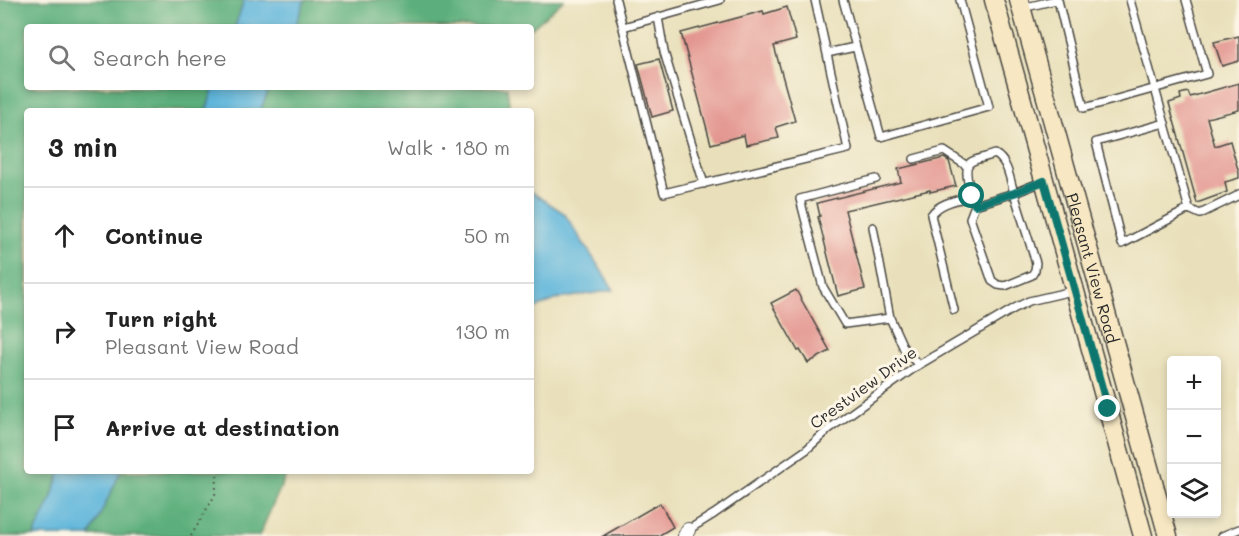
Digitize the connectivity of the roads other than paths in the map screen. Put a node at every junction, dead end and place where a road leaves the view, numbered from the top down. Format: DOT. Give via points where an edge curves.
graph roads {
  1 [pos="616,0"];
  2 [pos="720,0"];
  3 [pos="815,0"];
  4 [pos="843,0"];
  5 [pos="960,0"];
  6 [pos="994,0"];
  7 [pos="1057,0"];
  8 [pos="1130,0"];
  9 [pos="1186,0"];
  10 [pos="700,3"];
  11 [pos="1021,4"];
  12 [pos="658,17"];
  13 [pos="623,27"];
  14 [pos="855,47"];
  15 [pos="827,53"];
  16 [pos="1155,88"];
  17 [pos="1165,123"];
  18 [pos="914,159"];
  19 [pos="967,166"];
  20 [pos="876,179"];
  21 [pos="1044,181"];
  22 [pos="704,184"];
  23 [pos="1014,193"];
  24 [pos="1239,194"];
  25 [pos="972,196"];
  26 [pos="975,205"];
  27 [pos="1189,209"];
  28 [pos="873,226"];
  29 [pos="1075,291"];
  30 [pos="954,310"];
  31 [pos="890,318"];
  32 [pos="919,365"];
  33 [pos="1131,404"];
  34 [pos="1108,409"];
  35 [pos="1239,529"];
  36 [pos="686,533"];
  37 [pos="1143,536"];
  38 [pos="1168,536"];
  39 [pos="1222,536"];
  1 -- 13 [label="lane"];
  2 -- 10 [label="lane"];
  3 -- 15 [label="lane"];
  4 -- 14 [label="lane"];
  5 -- 14 [label="lane" via="989,107 881,137"];
  6 -- 21 [label="main road, Pleasant View Road"];
  7 -- 11 [label="lane"];
  7 -- 16 [label="lane" via="1084,108"];
  8 -- 16 [label="lane"];
  9 -- 16 [label="lane" via="1207,74"];
  10 -- 12 [label="lane"];
  11 -- 33 [label="main road, Pleasant View Road"];
  12 -- 13 [label="lane"];
  12 -- 22 [label="lane" via="664,52"];
  13 -- 22 [label="lane" via="664,193"];
  14 -- 15 [label="lane"];
  15 -- 22 [label="lane" via="848,149"];
  16 -- 17 [label="lane"];
  17 -- 27 [label="lane"];
  17 -- 27 [label="lane" via="1096,142 1122,244"];
  18 -- 19 [label="lane" via="944,151"];
  19 -- 23 [label="lane" via="995,154 1001,157"];
  19 -- 25 [label="lane"];
  20 -- 31 [label="lane" via="800,199 823,287 845,324"];
  21 -- 23 [label="lane"];
  21 -- 29 [label="main road, Pleasant View Road"];
  23 -- 26 [label="lane"];
  23 -- 26 [label="lane" via="1036,263 1032,275 1005,286 992,281 970,218"];
  24 -- 27 [label="lane" via="1200,214"];
  25 -- 26 [label="lane"];
  25 -- 30 [label="lane" via="940,206 931,215"];
  28 -- 31 [label="lane"];
  29 -- 32 [label="lane, Crestview Drive" via="1029,301"];
  29 -- 34 [label="main road, Pleasant View Road"];
  31 -- 32 [label="lane" via="905,351"];
  32 -- 36 [label="lane, Crestview Drive"];
  33 -- 34 [label="main road"];
  33 -- 38 [label="main road, Pleasant View Road"];
  34 -- 37 [label="main road, Pleasant View Road"];
  35 -- 39 [label="lane"];
}
